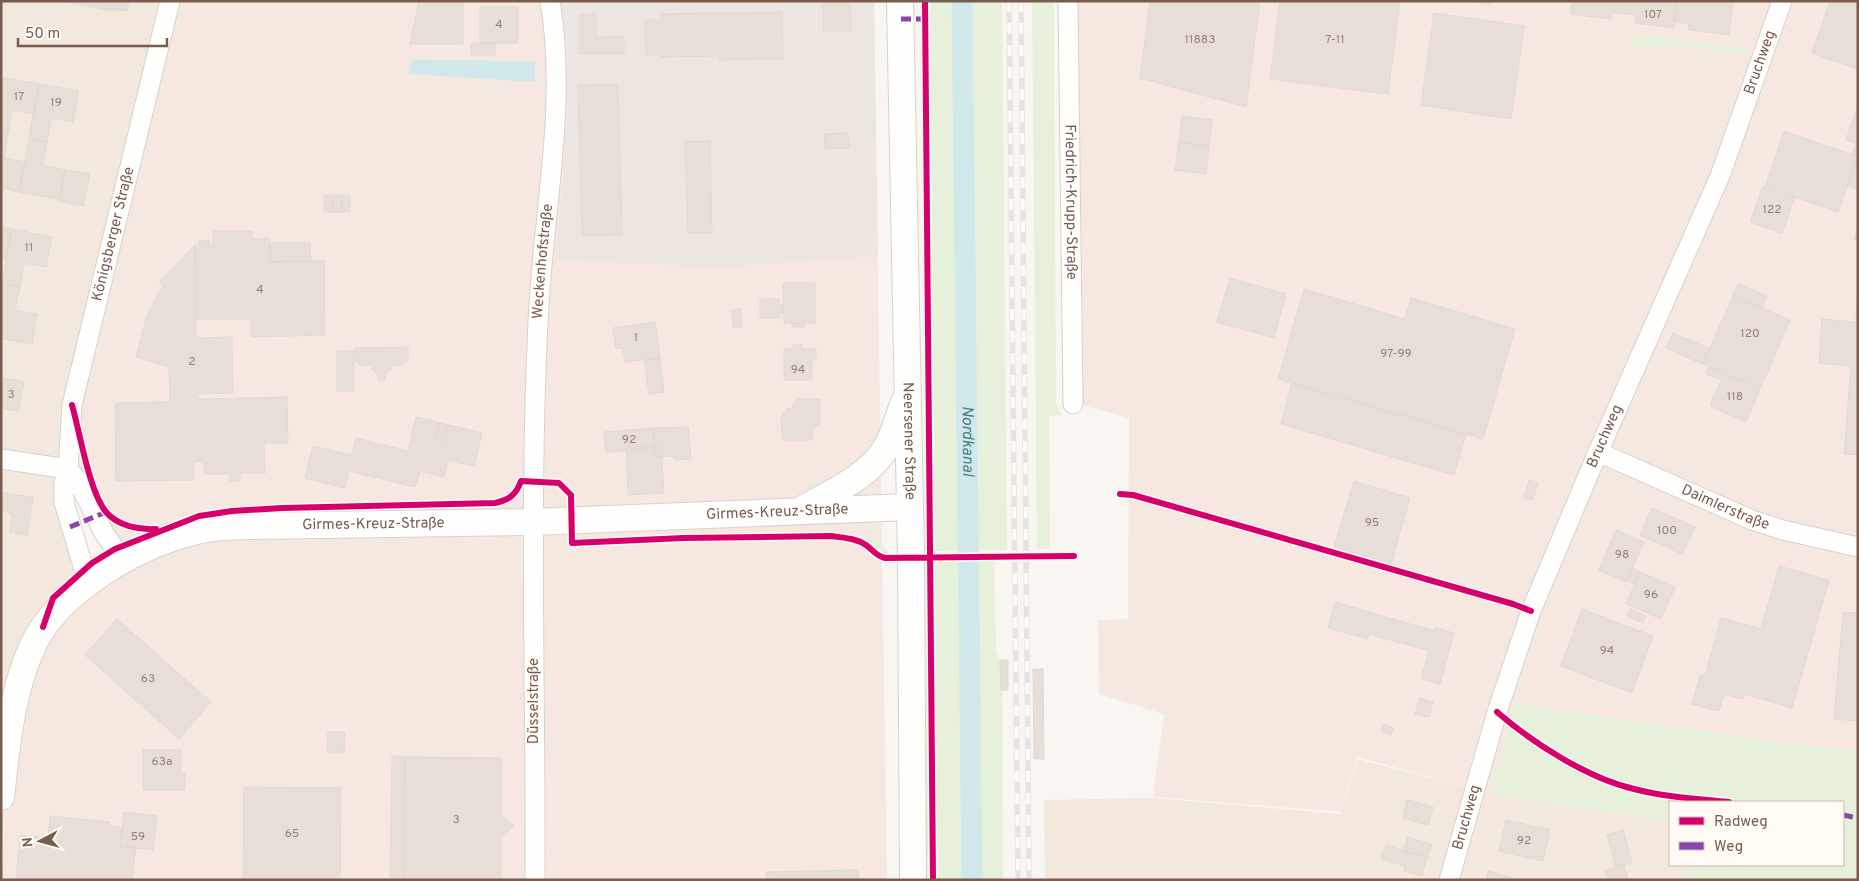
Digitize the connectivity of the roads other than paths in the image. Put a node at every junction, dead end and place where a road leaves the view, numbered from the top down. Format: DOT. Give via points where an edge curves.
graph roads {
  1 [pos="170,1"];
  2 [pos="550,1"];
  3 [pos="900,1"];
  4 [pos="1068,1"];
  5 [pos="1782,1"];
  6 [pos="908,389"];
  7 [pos="1073,404"];
  8 [pos="1598,452"];
  9 [pos="1,459"];
  10 [pos="68,469"];
  11 [pos="909,507"];
  12 [pos="798,511"];
  13 [pos="533,522"];
  14 [pos="1858,546"];
  15 [pos="123,561"];
  16 [pos="88,583"];
  17 [pos="1,797"];
  18 [pos="535,880"];
  19 [pos="913,880"];
  20 [pos="1449,880"];
  1 -- 10 [label="street, Königsberger Straße" via="78,374"];
  2 -- 13 [label="street, Weckenhofstraße" via="557,79 538,321"];
  3 -- 6 [label="street, Neersener Straße"];
  4 -- 7 [label="street, Friedrich-Krupp-Straße"];
  5 -- 8 [label="street, Bruchweg" via="1720,176"];
  6 -- 11 [label="street, Neersener Straße"];
  6 -- 12 [label="street" via="884,451 870,467"];
  8 -- 14 [label="street, Daimlerstraße" via="1752,520"];
  8 -- 20 [label="street, Bruchweg" via="1531,611 1497,712"];
  9 -- 10 [label="street"];
  10 -- 15 [label="street"];
  10 -- 16 [label="street, Königsberger Straße" via="64,502"];
  11 -- 12 [label="street, Girmes-Kreuz-Straße"];
  11 -- 19 [label="street, Neersener Straße"];
  12 -- 13 [label="street, Girmes-Kreuz-Straße"];
  13 -- 15 [label="street, Girmes-Kreuz-Straße" via="225,527 186,534"];
  13 -- 18 [label="street, Düsselstraße"];
  15 -- 16 [label="street, Girmes-Kreuz-Straße"];
  16 -- 17 [label="street, Girmes-Kreuz-Straße" via="66,601 43,627 30,653 13,704"];
}
